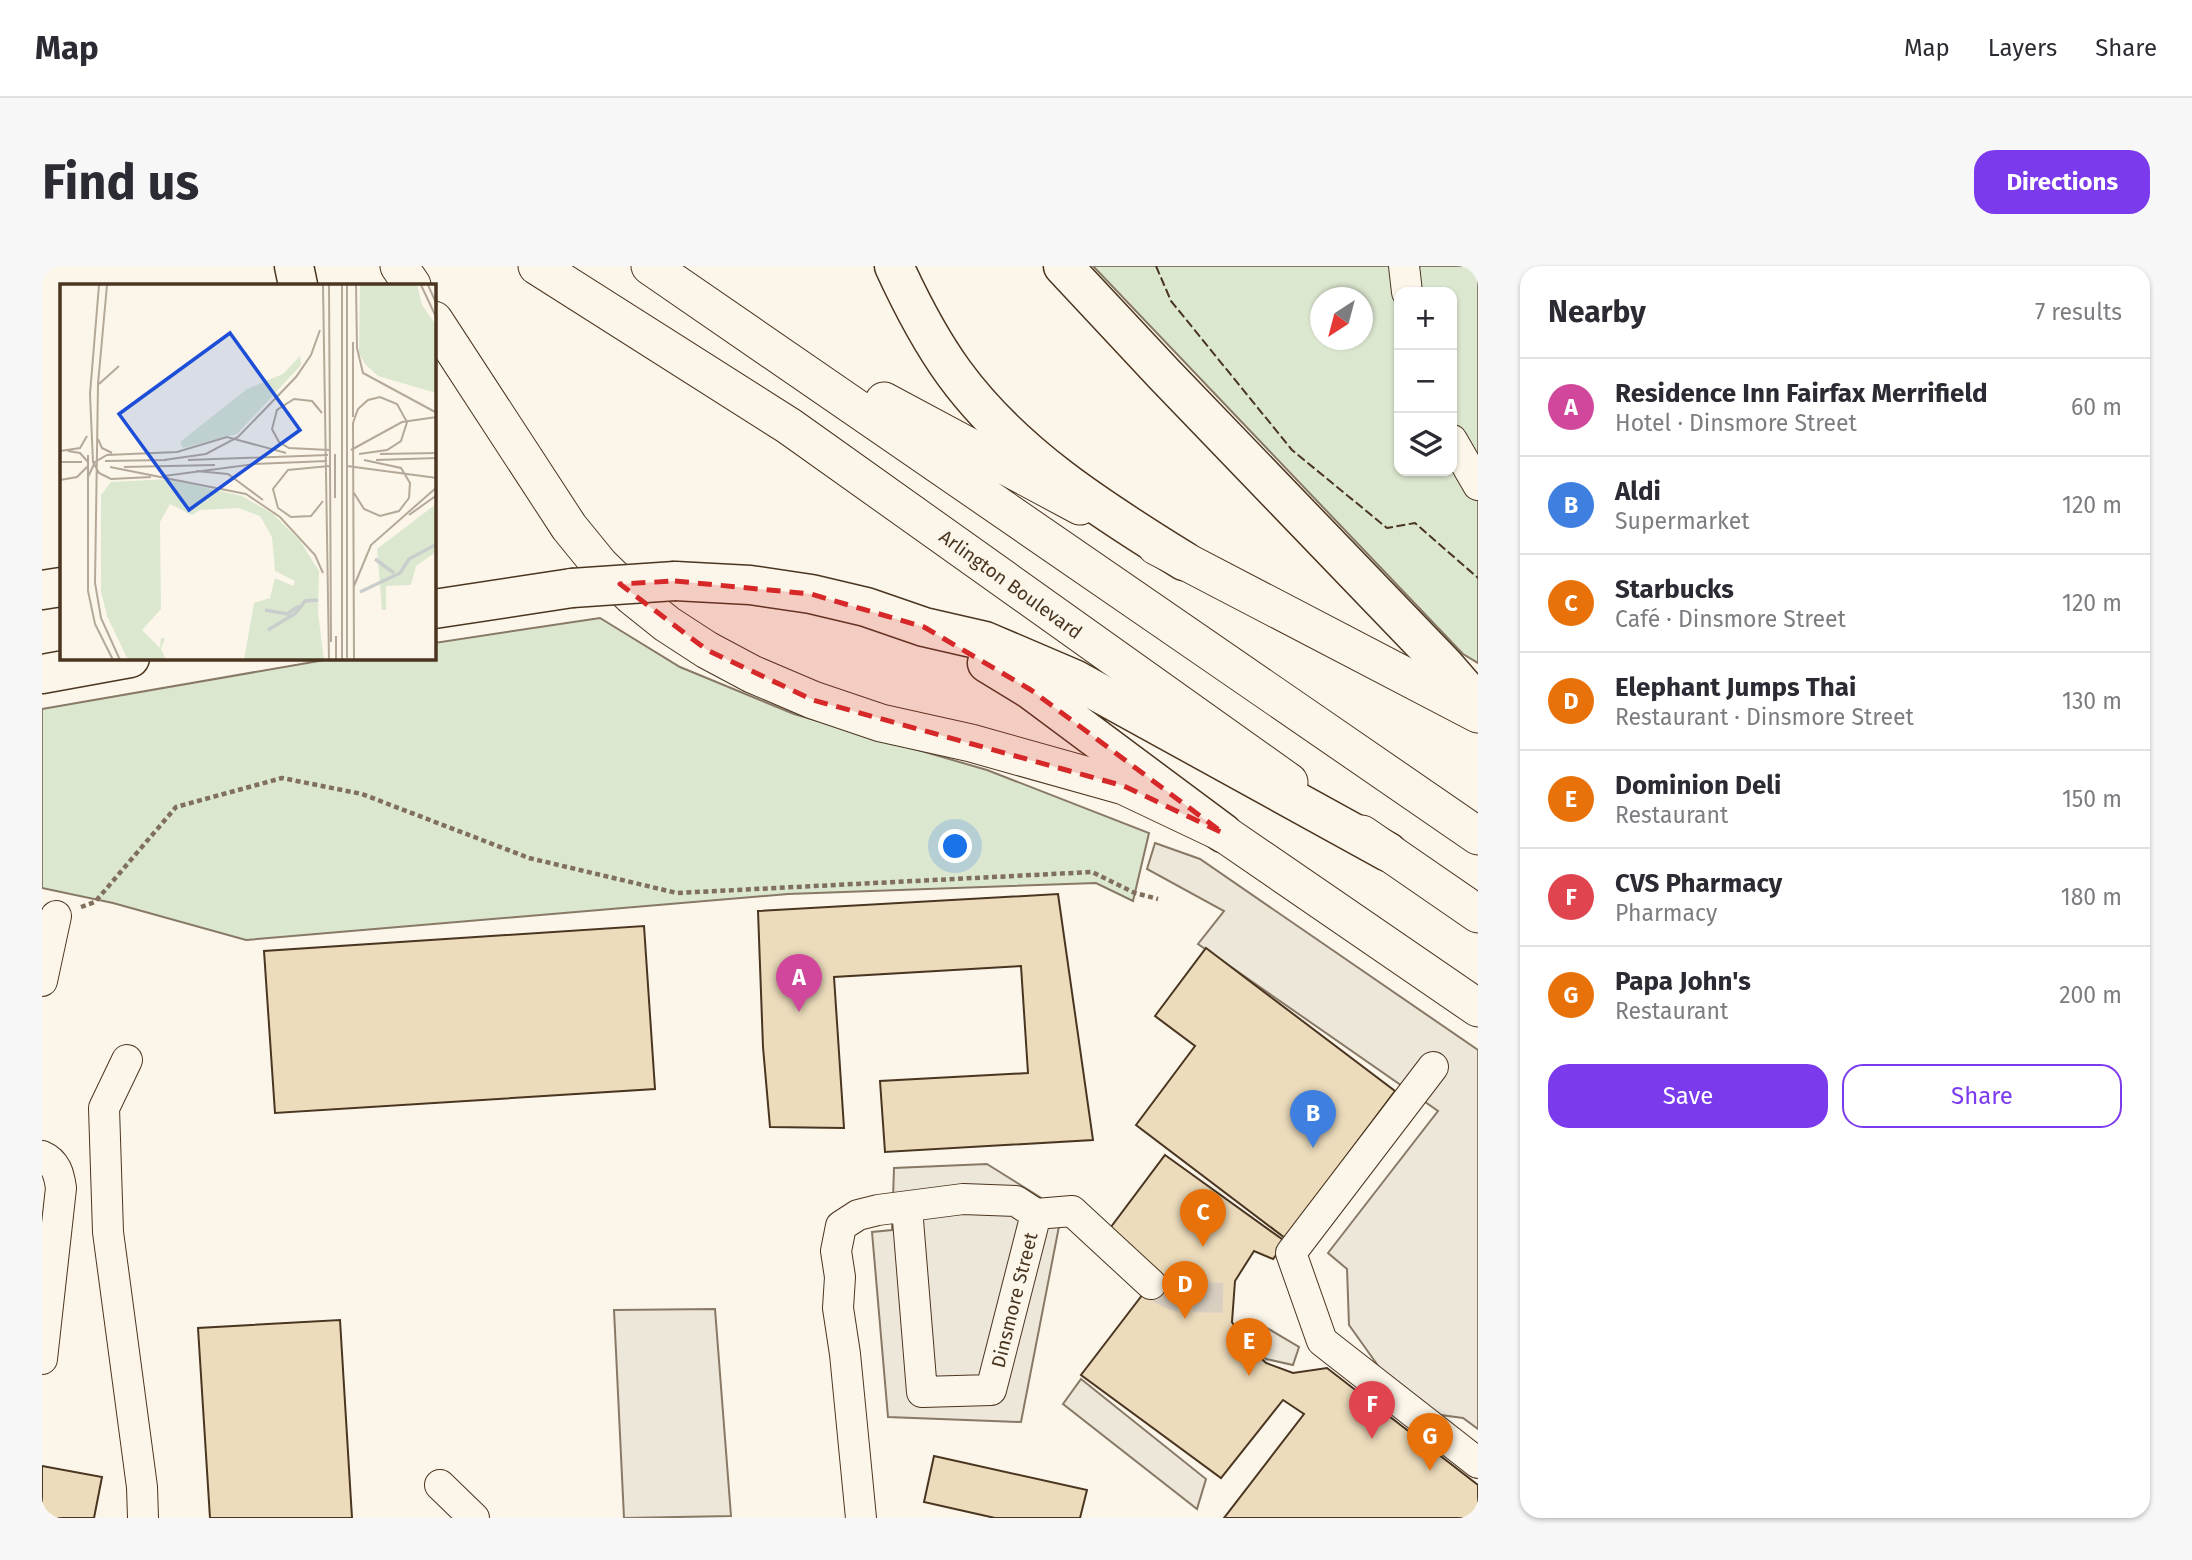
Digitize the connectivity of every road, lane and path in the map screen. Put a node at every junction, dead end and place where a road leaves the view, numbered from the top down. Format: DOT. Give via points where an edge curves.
graph roads {
  1 [pos="293,266"];
  2 [pos="399,266"];
  3 [pos="537,266"];
  4 [pos="651,266"];
  5 [pos="894,266"];
  6 [pos="1063,266"];
  7 [pos="1404,266"];
  8 [pos="298,284"];
  9 [pos="411,284"];
  10 [pos="1406,287"];
  11 [pos="436,323"];
  12 [pos="1457,449"];
  13 [pos="1478,485"];
  14 [pos="1184,561"];
  15 [pos="60,587"];
  16 [pos="42,590"];
  17 [pos="436,609"];
  18 [pos="924,626"];
  19 [pos="119,660"];
  20 [pos="42,674"];
  21 [pos="1478,704"];
  22 [pos="1478,714"];
  23 [pos="1223,833"];
  24 [pos="1478,835"];
  25 [pos="1388,852"];
  26 [pos="1158,899"];
  27 [pos="1478,914"];
  28 [pos="56,916"];
  29 [pos="42,981"];
  30 [pos="1478,1008"];
  31 [pos="127,1060"];
  32 [pos="1433,1067"];
  33 [pos="42,1156"];
  34 [pos="907,1208"];
  35 [pos="1036,1214"];
  36 [pos="1151,1284"];
  37 [pos="46,1295"];
  38 [pos="42,1359"];
  39 [pos="1478,1463"];
  40 [pos="440,1485"];
  41 [pos="143,1518"];
  42 [pos="474,1518"];
  43 [pos="861,1518"];
  1 -- 8 [label="highway"];
  2 -- 9 [label="main road"];
  3 -- 25 [label="main road, Arlington Boulevard" via="789,426"];
  4 -- 14 [label="main road" via="906,414"];
  4 -- 24 [label="main road"];
  5 -- 14 [label="highway" via="955,375 995,421 1086,498"];
  6 -- 21 [label="highway"];
  7 -- 10 [label="street"];
  11 -- 23 [label="main road" via="569,527 600,565 667,624 707,650 813,700 881,723 1124,786"];
  12 -- 13 [label="street"];
  14 -- 22 [label="main road"];
  15 -- 16 [label="highway"];
  17 -- 18 [label="highway, bridge" via="572,588 675,581 811,594"];
  18 -- 23 [label="highway" via="1031,690"];
  18 -- 25 [label="highway" via="985,641 1074,679"];
  19 -- 20 [label="highway"];
  23 -- 30 [label="main road"];
  25 -- 27 [label="main road, Arlington Boulevard"];
  26 -- 28 [label="path" via="1092,872 677,893 529,858 362,794 282,778 176,807 94,902"];
  28 -- 29 [label="street"];
  31 -- 41 [label="street" via="104,1108 107,1218"];
  32 -- 39 [label="street" via="1291,1253 1322,1340"];
  33 -- 37 [label="street" via="59,1171 61,1188"];
  34 -- 35 [label="street, Dinsmore Street" via="963,1199 1016,1200"];
  34 -- 35 [label="street, Dinsmore Street" via="922,1392 990,1390"];
  34 -- 43 [label="street, Dinsmore Street" via="858,1215 841,1226 836,1251"];
  35 -- 36 [label="street" via="1072,1211"];
  37 -- 38 [label="street"];
  40 -- 42 [label="street"];
}
